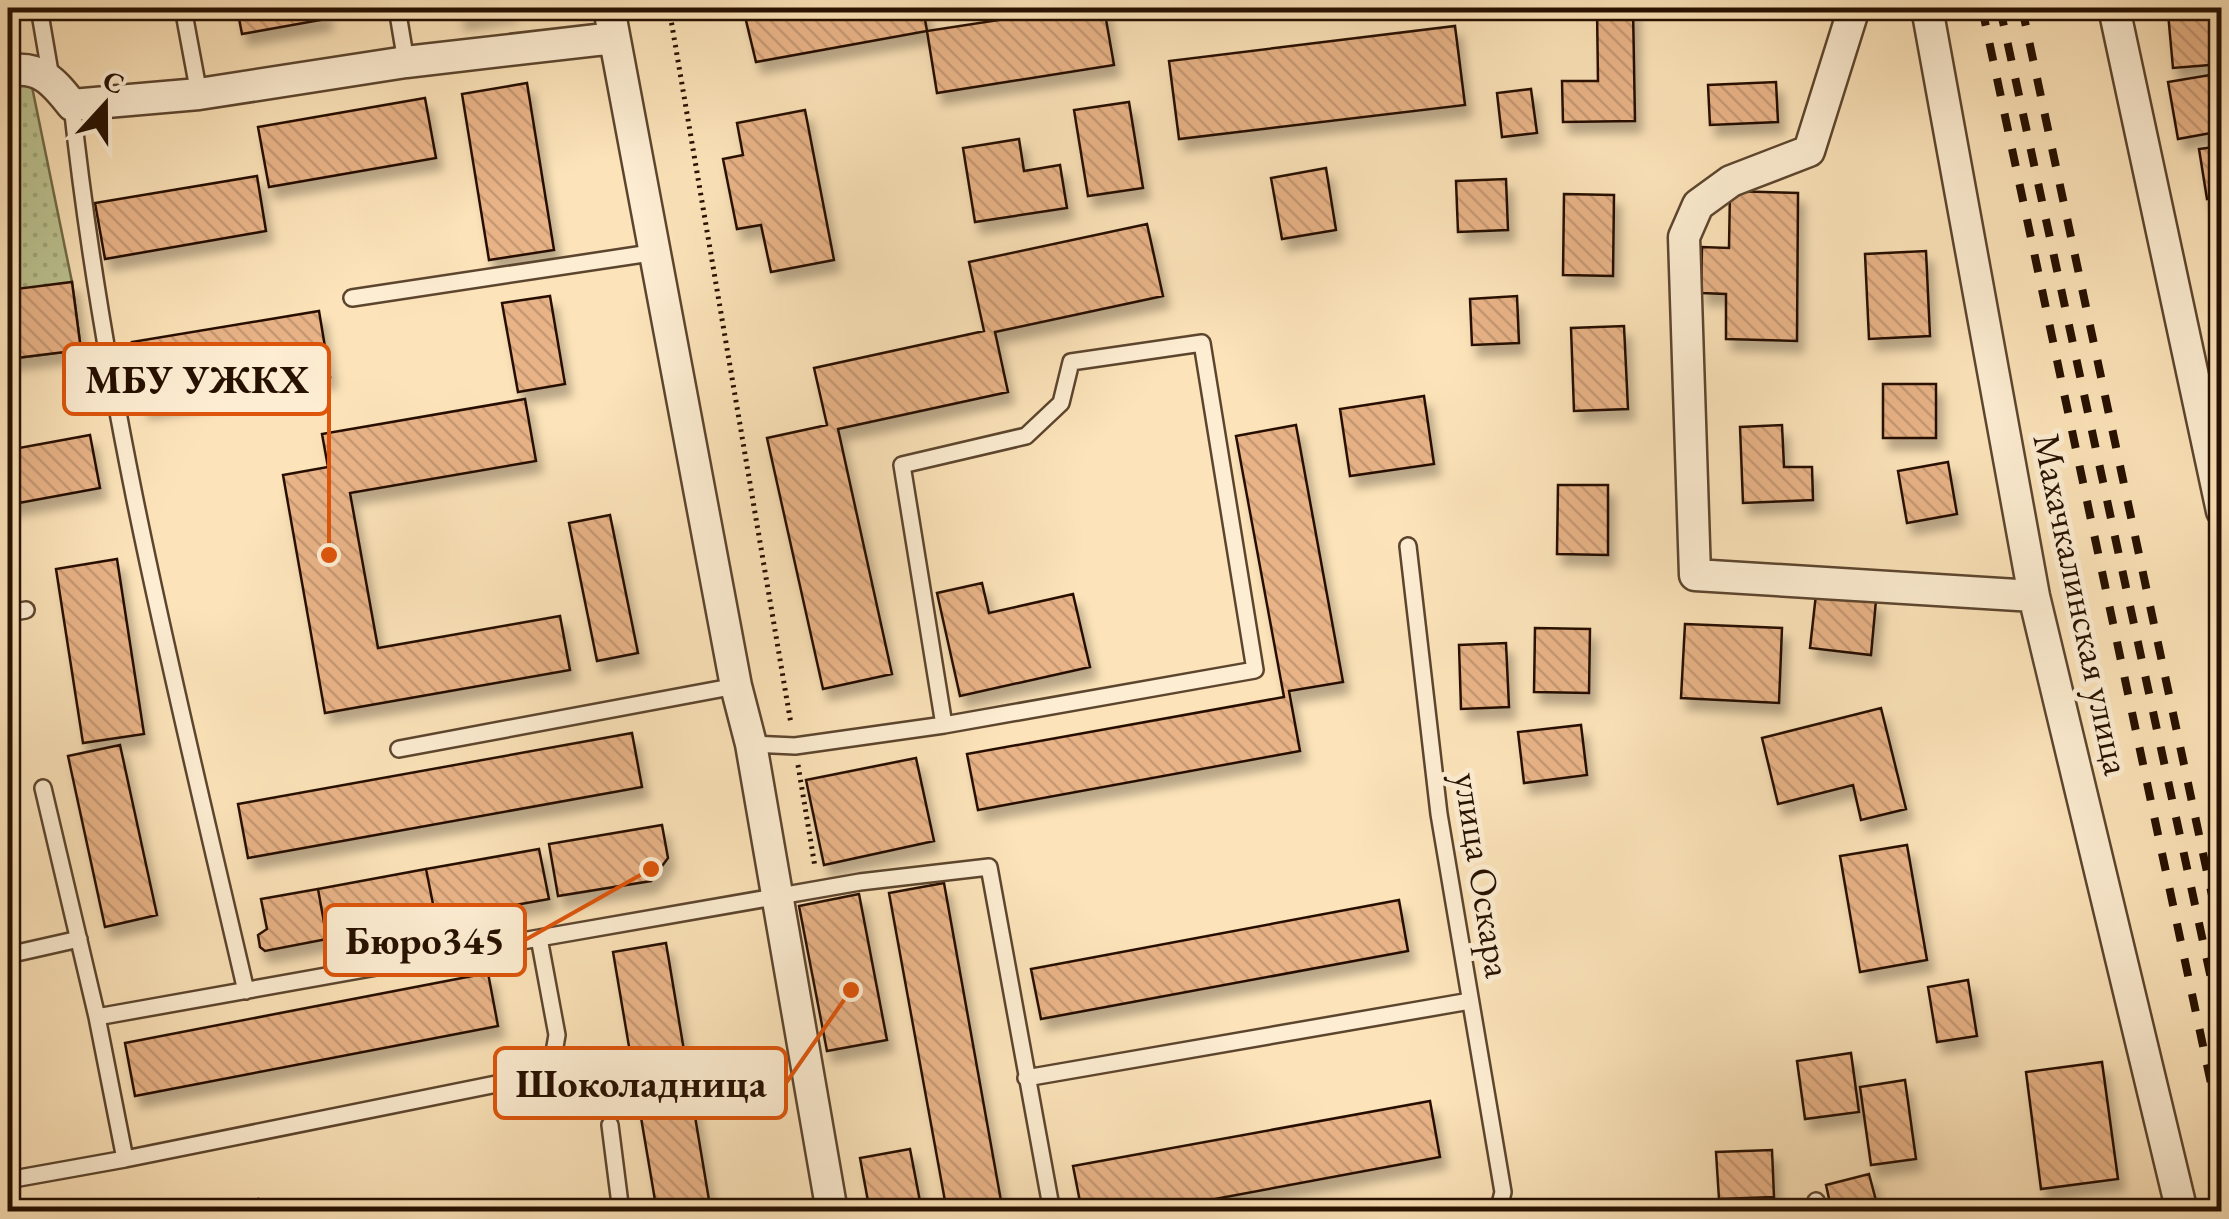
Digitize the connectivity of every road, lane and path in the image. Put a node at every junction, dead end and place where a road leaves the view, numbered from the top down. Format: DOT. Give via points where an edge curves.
graph roads {
  1 [pos="40,8"];
  2 [pos="184,8"];
  3 [pos="397,8"];
  4 [pos="609,8"];
  5 [pos="669,8"];
  6 [pos="1854,8"];
  7 [pos="1926,8"];
  8 [pos="2114,8"];
  9 [pos="614,38"];
  10 [pos="406,62"];
  11 [pos="8,71"];
  12 [pos="51,78"];
  13 [pos="200,94"];
  14 [pos="72,105"];
  15 [pos="657,252"];
  16 [pos="352,298"];
  17 [pos="2222,510"];
  18 [pos="1408,546"];
  19 [pos="2034,596"];
  20 [pos="26,610"];
  21 [pos="8,613"];
  22 [pos="736,686"];
  23 [pos="944,726"];
  24 [pos="750,744"];
  25 [pos="795,746"];
  26 [pos="399,749"];
  27 [pos="43,788"];
  28 [pos="784,896"];
  29 [pos="539,938"];
  30 [pos="79,939"];
  31 [pos="8,955"];
  32 [pos="246,992"];
  33 [pos="1470,1000"];
  34 [pos="98,1017"];
  35 [pos="1026,1078"];
  36 [pos="610,1124"];
  37 [pos="125,1159"];
  38 [pos="8,1180"];
  39 [pos="621,1212"];
  40 [pos="832,1212"];
  41 [pos="1052,1212"];
  42 [pos="1498,1212"];
  43 [pos="2182,1212"];
  1 -- 12 [label="lane"];
  2 -- 13 [label="lane"];
  3 -- 10 [label="lane"];
  4 -- 9 [label="street"];
  5 -- 25 [label="path"];
  6 -- 19 [label="street" via="1810,151 1731,180 1698,205 1684,238 1695,575"];
  7 -- 19 [label="street, Махачкалинская улица"];
  8 -- 17 [label="street"];
  9 -- 10 [label="street"];
  9 -- 15 [label="street"];
  10 -- 13 [label="street"];
  11 -- 12 [label="street"];
  12 -- 14 [label="street"];
  13 -- 14 [label="street"];
  14 -- 32 [label="lane" via="83,210 138,526"];
  15 -- 16 [label="lane"];
  15 -- 22 [label="street"];
  18 -- 33 [label="lane, улица Оскара" via="1438,814"];
  19 -- 43 [label="street, Махачкалинская улица"];
  20 -- 21 [label="lane"];
  22 -- 24 [label="street"];
  22 -- 26 [label="lane"];
  23 -- 23 [label="lane" via="902,465 1026,436 1061,402 1071,362 1202,343 1255,670"];
  23 -- 25 [label="lane"];
  24 -- 25 [label="lane"];
  24 -- 28 [label="street"];
  25 -- 28 [label="path" via="816,876"];
  27 -- 30 [label="lane"];
  28 -- 29 [label="lane"];
  28 -- 35 [label="lane" via="989,867"];
  28 -- 40 [label="street"];
  29 -- 32 [label="lane"];
  29 -- 37 [label="lane" via="557,1035 552,1064 531,1077"];
  30 -- 31 [label="lane"];
  30 -- 34 [label="lane"];
  32 -- 34 [label="lane"];
  33 -- 35 [label="lane"];
  33 -- 42 [label="lane, улица Оскара" via="1503,1192"];
  34 -- 37 [label="lane"];
  35 -- 41 [label="lane"];
  36 -- 39 [label="lane"];
  37 -- 38 [label="lane"];
}
